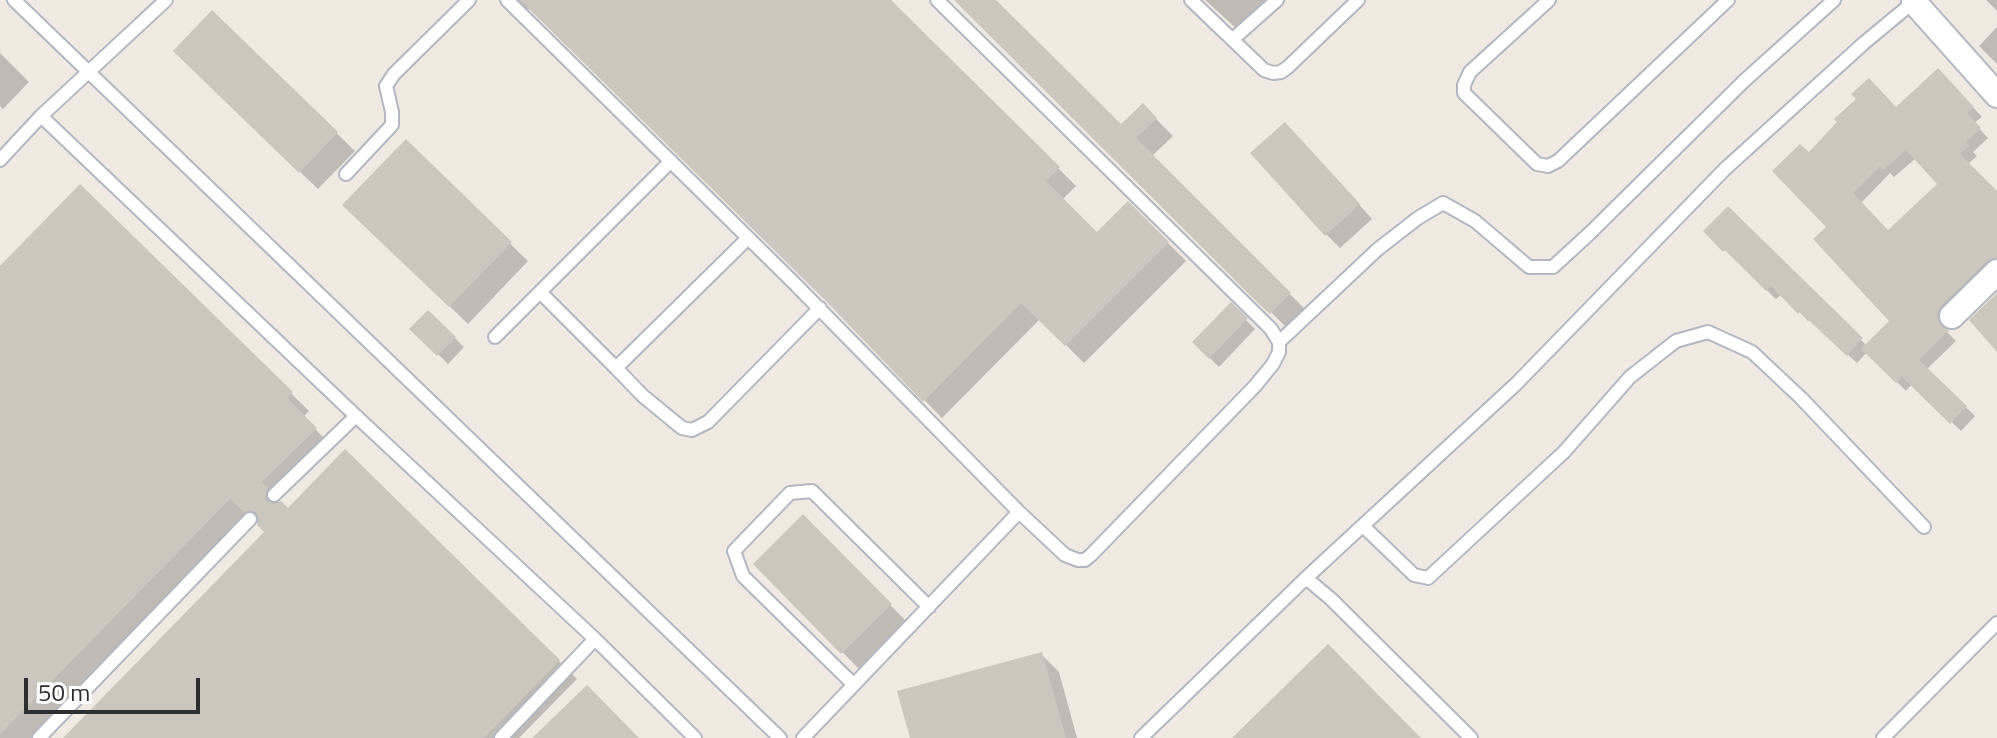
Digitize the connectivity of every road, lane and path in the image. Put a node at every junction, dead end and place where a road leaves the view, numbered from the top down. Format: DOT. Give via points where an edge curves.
graph roads {
  1 [pos="14,0"];
  2 [pos="166,0"];
  3 [pos="469,0"];
  4 [pos="507,0"];
  5 [pos="937,0"];
  6 [pos="1191,0"];
  7 [pos="1277,0"];
  8 [pos="1358,0"];
  9 [pos="1549,0"];
  10 [pos="1728,0"];
  11 [pos="1834,0"];
  12 [pos="1915,1"];
  13 [pos="29,5"];
  14 [pos="1233,39"];
  15 [pos="90,72"];
  16 [pos="1997,95"];
  17 [pos="41,116"];
  18 [pos="0,140"];
  19 [pos="10,150"];
  20 [pos="0,160"];
  21 [pos="671,161"];
  22 [pos="346,174"];
  23 [pos="748,238"];
  24 [pos="1997,272"];
  25 [pos="540,292"];
  26 [pos="820,308"];
  27 [pos="1952,316"];
  28 [pos="495,337"];
  29 [pos="1279,342"];
  30 [pos="616,368"];
  31 [pos="356,416"];
  32 [pos="274,495"];
  33 [pos="1019,512"];
  34 [pos="250,519"];
  35 [pos="1363,526"];
  36 [pos="1924,527"];
  37 [pos="1306,578"];
  38 [pos="929,607"];
  39 [pos="1997,623"];
  40 [pos="595,639"];
  41 [pos="854,685"];
  42 [pos="39,738"];
  43 [pos="501,738"];
  44 [pos="695,738"];
  45 [pos="780,738"];
  46 [pos="803,738"];
  47 [pos="1141,738"];
  48 [pos="1471,738"];
  49 [pos="1883,738"];
  1 -- 13 [label="lane"];
  2 -- 15 [label="lane"];
  3 -- 22 [label="lane" via="394,74 386,86 392,125"];
  4 -- 21 [label="lane"];
  5 -- 29 [label="lane"];
  6 -- 14 [label="lane"];
  7 -- 14 [label="lane"];
  8 -- 14 [label="lane" via="1281,72 1264,70"];
  9 -- 10 [label="lane" via="1470,72 1464,85 1464,93 1537,164 1548,166"];
  11 -- 29 [label="lane" via="1553,267 1529,267 1475,221 1443,203 1378,249"];
  12 -- 16 [label="street"];
  12 -- 35 [label="lane" via="1725,169 1516,384"];
  13 -- 15 [label="lane"];
  15 -- 17 [label="lane"];
  15 -- 45 [label="lane"];
  17 -- 19 [label="lane"];
  17 -- 31 [label="lane"];
  18 -- 19 [label="lane"];
  19 -- 20 [label="lane"];
  21 -- 23 [label="lane"];
  21 -- 25 [label="lane"];
  23 -- 26 [label="lane"];
  23 -- 30 [label="lane"];
  24 -- 27 [label="street"];
  25 -- 28 [label="lane"];
  25 -- 30 [label="lane"];
  26 -- 30 [label="lane" via="708,422 692,430 682,428"];
  26 -- 33 [label="lane"];
  29 -- 33 [label="lane" via="1273,364 1255,386 1085,560 1065,555"];
  31 -- 32 [label="lane"];
  31 -- 40 [label="lane"];
  33 -- 38 [label="lane"];
  34 -- 42 [label="lane"];
  35 -- 36 [label="lane" via="1414,575 1428,578 1564,452 1630,377 1676,341 1708,332 1752,352"];
  35 -- 37 [label="lane"];
  37 -- 47 [label="lane"];
  37 -- 48 [label="lane"];
  38 -- 41 [label="lane"];
  38 -- 41 [label="lane" via="812,491 790,493 734,551 743,576"];
  39 -- 49 [label="lane"];
  40 -- 43 [label="lane"];
  40 -- 44 [label="lane"];
  41 -- 46 [label="lane"];
}
